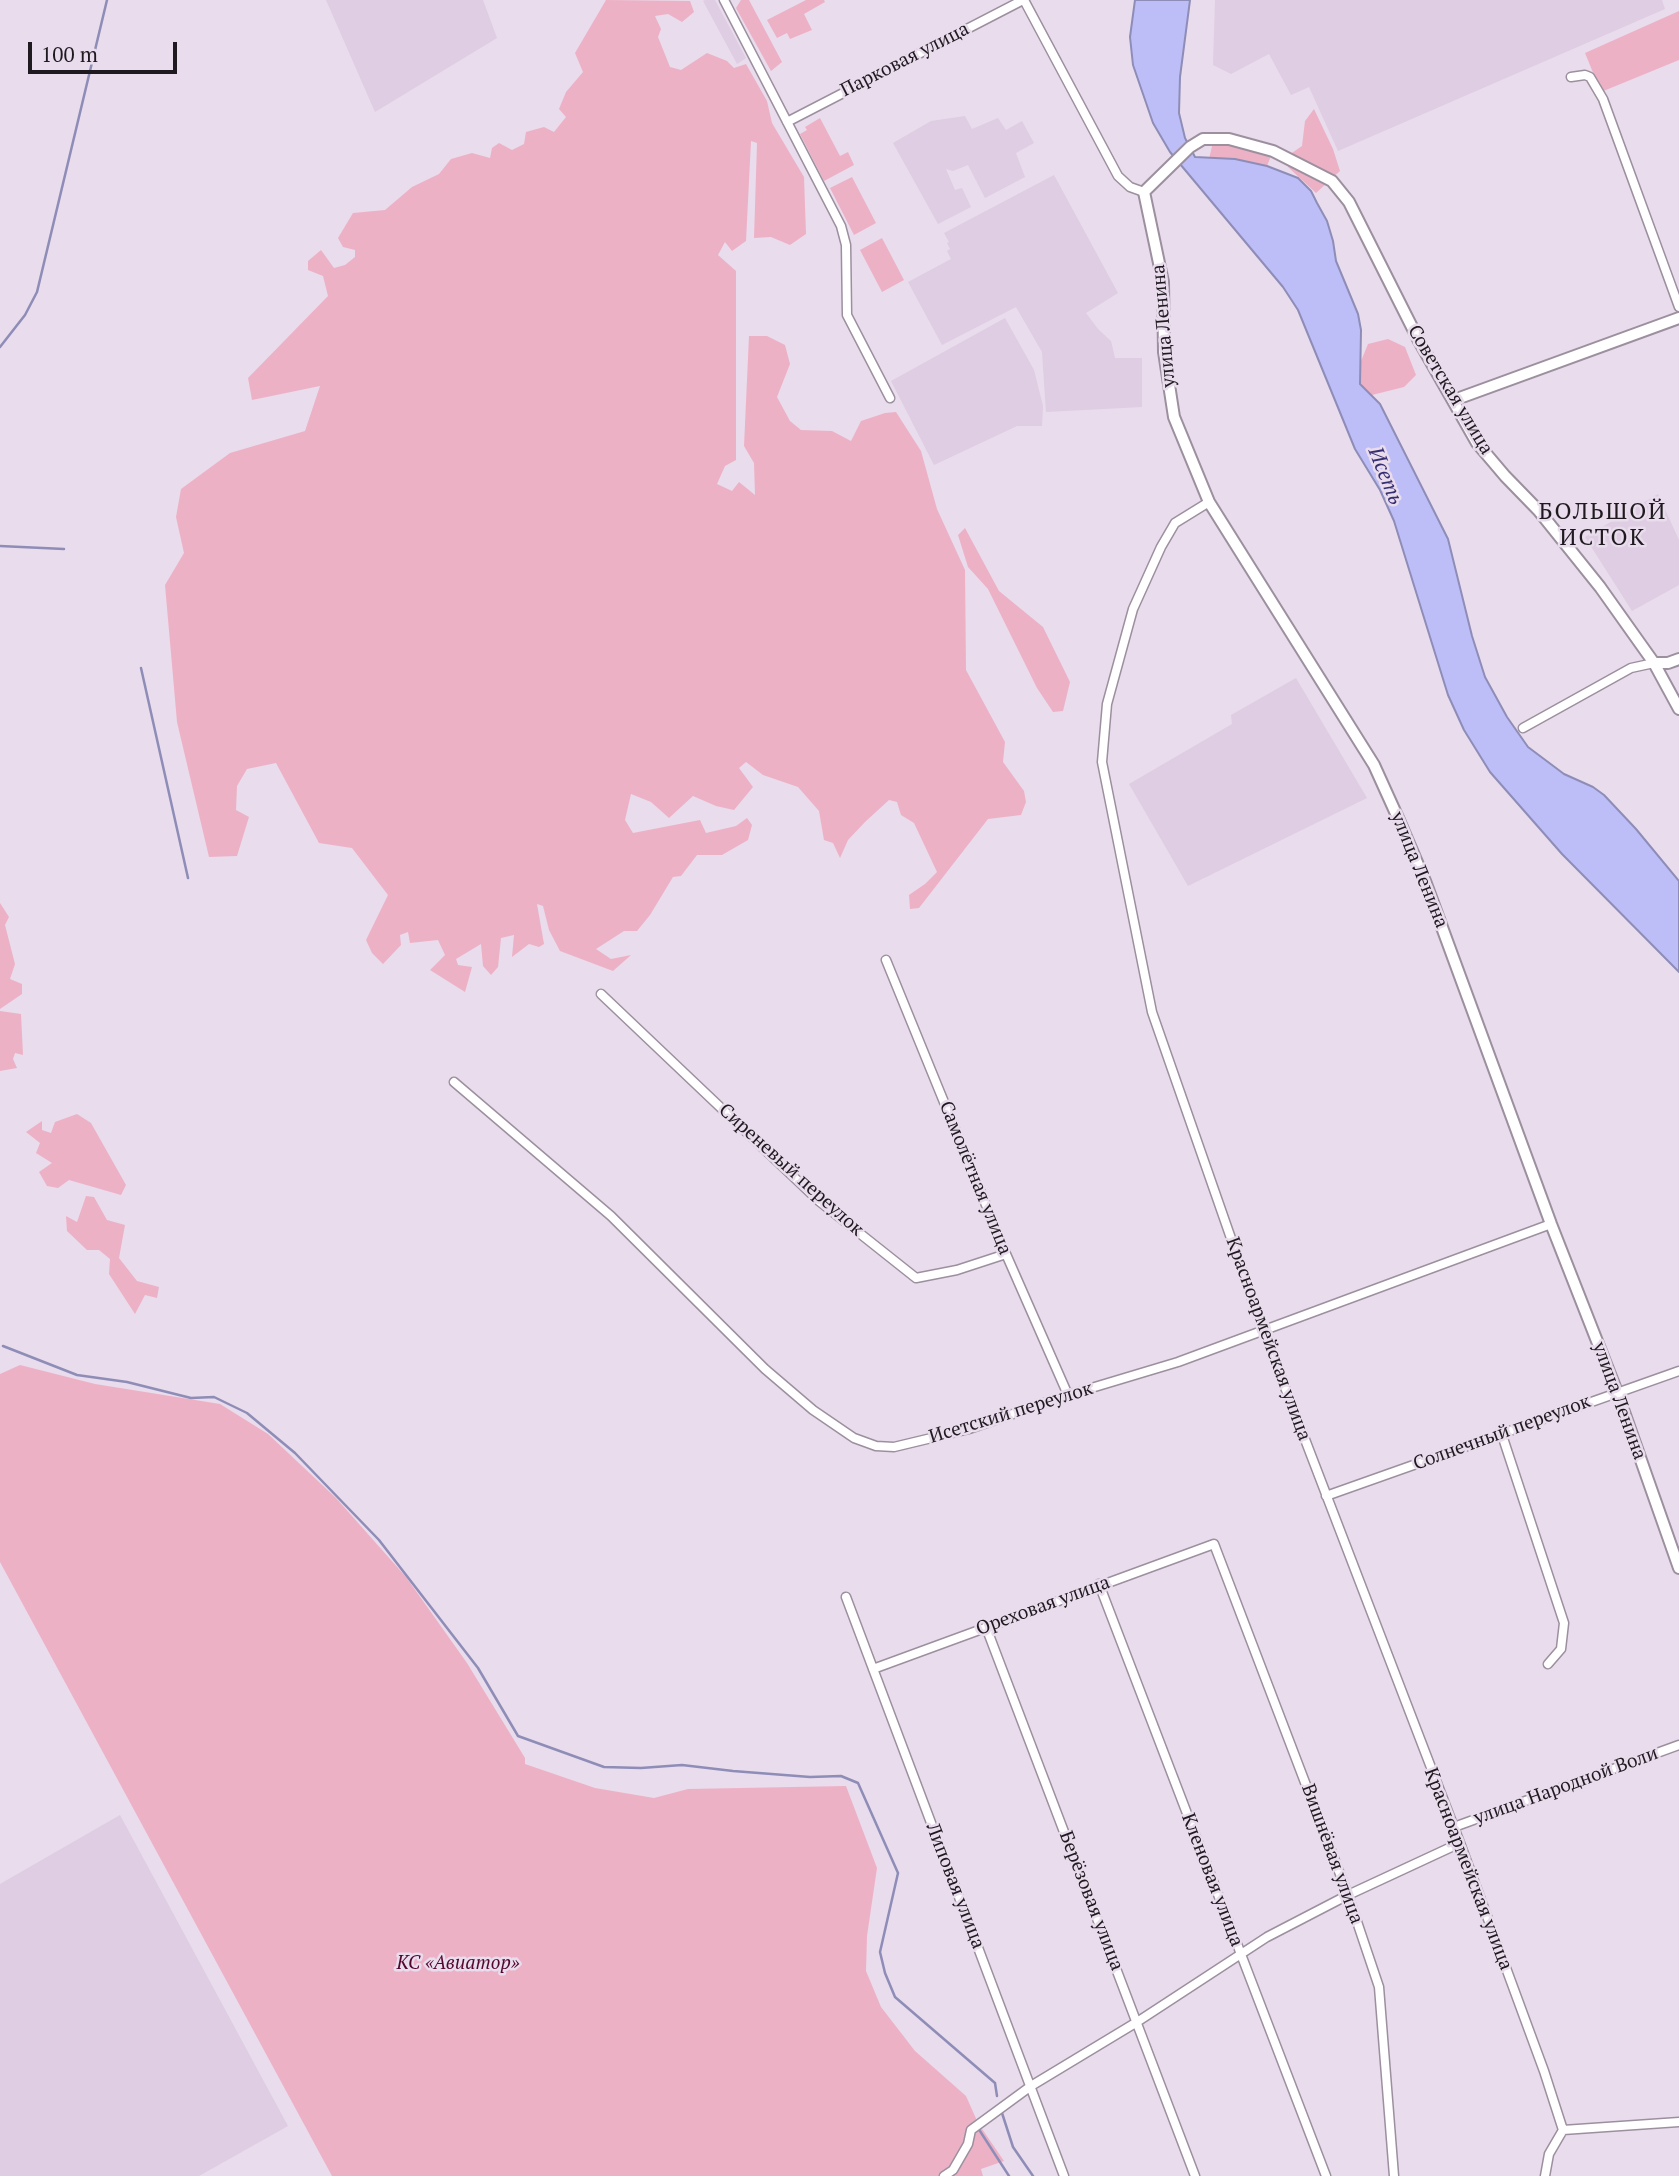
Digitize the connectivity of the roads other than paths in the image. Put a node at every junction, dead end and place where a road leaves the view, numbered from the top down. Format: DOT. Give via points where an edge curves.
graph roads {
  1 [pos="724,0"];
  2 [pos="1023,0"];
  3 [pos="1570,77"];
  4 [pos="787,122"];
  5 [pos="1144,192"];
  6 [pos="1679,307"];
  7 [pos="1679,318"];
  8 [pos="890,398"];
  9 [pos="1454,400"];
  10 [pos="1209,502"];
  11 [pos="1679,659"];
  12 [pos="1654,663"];
  13 [pos="1679,709"];
  14 [pos="1523,728"];
  15 [pos="886,960"];
  16 [pos="601,994"];
  17 [pos="454,1082"];
  18 [pos="1551,1224"];
  19 [pos="1006,1254"];
  20 [pos="1262,1330"];
  21 [pos="1679,1371"];
  22 [pos="1617,1392"];
  23 [pos="1068,1395"];
  24 [pos="1502,1435"];
  25 [pos="1326,1496"];
  26 [pos="1214,1544"];
  27 [pos="1679,1568"];
  28 [pos="1099,1584"];
  29 [pos="846,1597"];
  30 [pos="986,1627"];
  31 [pos="1548,1664"];
  32 [pos="873,1669"];
  33 [pos="1679,1745"];
  34 [pos="1454,1827"];
  35 [pos="1460,1843"];
  36 [pos="1348,1895"];
  37 [pos="1241,1954"];
  38 [pos="1137,2022"];
  39 [pos="1031,2086"];
  40 [pos="1679,2122"];
  41 [pos="1563,2130"];
  42 [pos="944,2176"];
  43 [pos="1064,2176"];
  44 [pos="1195,2176"];
  45 [pos="1326,2176"];
  46 [pos="1394,2176"];
  47 [pos="1545,2176"];
  1 -- 4 [label="street"];
  2 -- 4 [label="street, Парковая улица"];
  2 -- 5 [label="street" via="1118,176"];
  3 -- 6 [label="street" via="1590,76 1603,99"];
  4 -- 8 [label="street" via="841,226 846,245 847,315"];
  5 -- 9 [label="street, Советская улица" via="1203,139 1229,139 1273,151 1332,181 1349,202"];
  5 -- 10 [label="street, улица Ленина" via="1163,282 1164,352 1174,417"];
  7 -- 9 [label="street"];
  9 -- 12 [label="street, Советская улица" via="1478,443 1574,554"];
  10 -- 18 [label="street, улица Ленина" via="1374,765 1425,881"];
  10 -- 20 [label="street, Красноармейская улица" via="1175,523 1133,609 1107,704 1102,762 1152,1012"];
  11 -- 12 [label="street"];
  12 -- 13 [label="street, Советская улица"];
  12 -- 14 [label="street" via="1631,668"];
  15 -- 19 [label="street, Самолётная улица"];
  16 -- 19 [label="street, Сиреневый переулок" via="819,1201 916,1278"];
  17 -- 23 [label="street, Исетский переулок" via="611,1216 765,1369 854,1438 894,1447 969,1429"];
  18 -- 20 [label="street, Исетский переулок"];
  18 -- 22 [label="street, улица Ленина"];
  19 -- 23 [label="street, Самолётная улица"];
  20 -- 23 [label="street, Исетский переулок" via="1178,1362"];
  20 -- 25 [label="street, Красноармейская улица"];
  21 -- 22 [label="street, Солнечный переулок"];
  22 -- 24 [label="street, Солнечный переулок"];
  22 -- 27 [label="street, улица Ленина"];
  24 -- 25 [label="street, Солнечный переулок"];
  24 -- 31 [label="street" via="1564,1623 1561,1649"];
  25 -- 34 [label="street, Красноармейская улица"];
  26 -- 28 [label="street, Ореховая улица"];
  26 -- 36 [label="street, Вишнёвая улица"];
  28 -- 30 [label="street, Ореховая улица"];
  28 -- 37 [label="street, Кленовая улица"];
  29 -- 32 [label="street, Липовая улица"];
  30 -- 32 [label="street, Ореховая улица"];
  30 -- 38 [label="street, Берёзовая улица"];
  32 -- 39 [label="street, Липовая улица"];
  33 -- 34 [label="street, улица Народной Воли"];
  34 -- 35 [label="street, Красноармейская улица"];
  35 -- 36 [label="street"];
  35 -- 41 [label="street, Красноармейская улица"];
  36 -- 37 [label="street"];
  36 -- 46 [label="street, Вишнёвая улица" via="1379,1987"];
  37 -- 38 [label="street"];
  37 -- 45 [label="street, Кленовая улица"];
  38 -- 39 [label="street"];
  38 -- 44 [label="street, Берёзовая улица"];
  39 -- 42 [label="street" via="971,2130 953,2170"];
  39 -- 43 [label="street, Липовая улица"];
  40 -- 41 [label="street"];
  41 -- 47 [label="street" via="1549,2154"];
}
